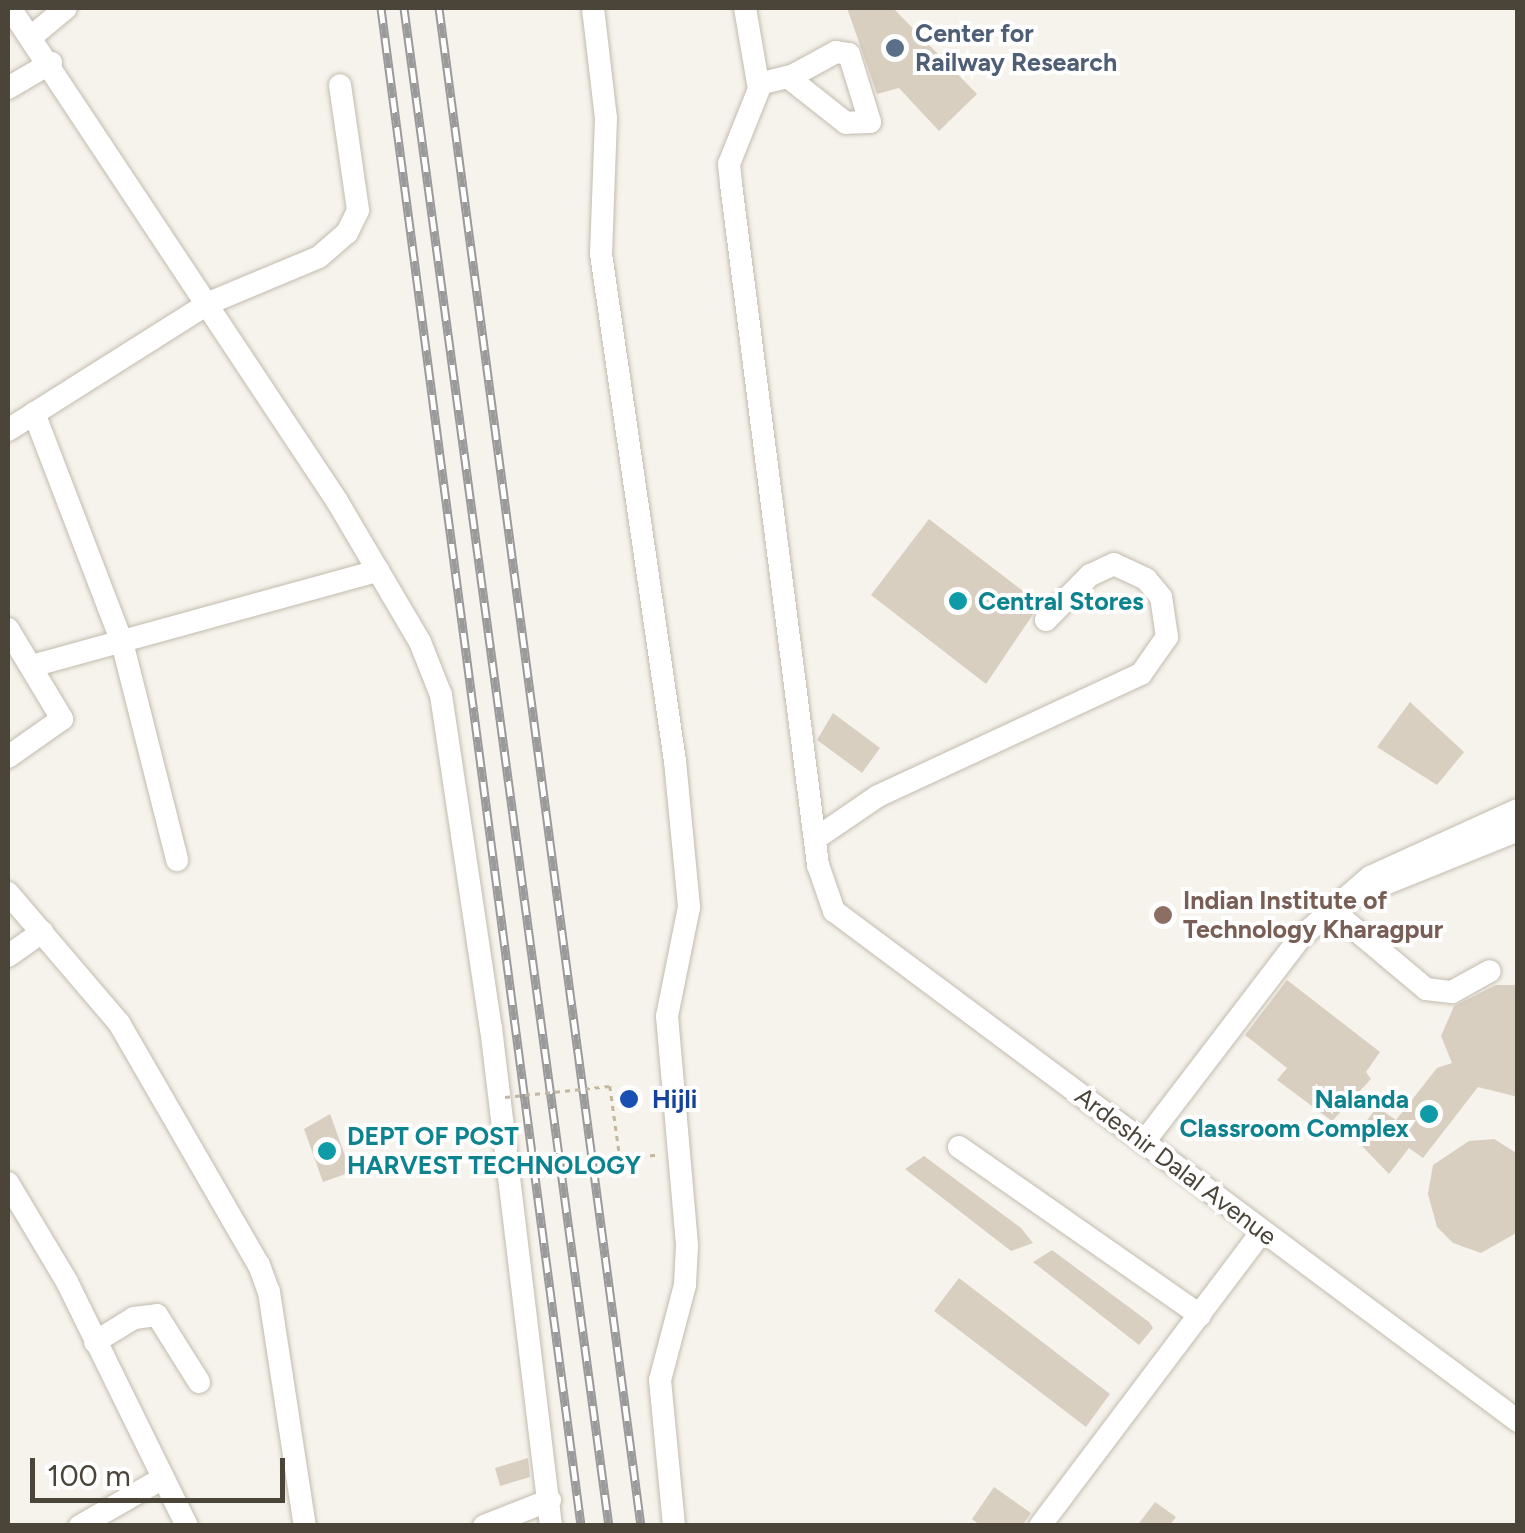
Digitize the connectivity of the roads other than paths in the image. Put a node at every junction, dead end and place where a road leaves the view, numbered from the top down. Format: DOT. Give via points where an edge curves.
graph roads {
  1 [pos="10,8"];
  2 [pos="66,8"];
  3 [pos="592,8"];
  4 [pos="744,8"];
  5 [pos="31,37"];
  6 [pos="50,64"];
  7 [pos="788,77"];
  8 [pos="759,84"];
  9 [pos="340,85"];
  10 [pos="8,88"];
  11 [pos="209,303"];
  12 [pos="34,413"];
  13 [pos="8,430"];
  14 [pos="378,570"];
  15 [pos="1046,620"];
  16 [pos="8,629"];
  17 [pos="122,642"];
  18 [pos="32,666"];
  19 [pos="8,757"];
  20 [pos="1518,810"];
  21 [pos="1518,830"];
  22 [pos="815,839"];
  23 [pos="178,860"];
  24 [pos="8,893"];
  25 [pos="1339,904"];
  26 [pos="42,932"];
  27 [pos="8,956"];
  28 [pos="1490,971"];
  29 [pos="1144,1142"];
  30 [pos="959,1147"];
  31 [pos="8,1184"];
  32 [pos="1262,1231"];
  33 [pos="1200,1316"];
  34 [pos="95,1342"];
  35 [pos="199,1382"];
  36 [pos="1518,1421"];
  37 [pos="163,1478"];
  38 [pos="550,1500"];
  39 [pos="80,1526"];
  40 [pos="188,1526"];
  41 [pos="305,1526"];
  42 [pos="484,1526"];
  43 [pos="550,1526"];
  44 [pos="674,1526"];
  45 [pos="1040,1526"];
  1 -- 5 [label="street"];
  2 -- 5 [label="street"];
  3 -- 44 [label="street" via="605,102 601,254 676,761 689,908 667,1016 685,1285 660,1392"];
  4 -- 8 [label="street"];
  5 -- 6 [label="street"];
  6 -- 10 [label="street"];
  6 -- 11 [label="street"];
  7 -- 8 [label="street"];
  8 -- 22 [label="street" via="730,174"];
  9 -- 11 [label="street" via="357,198 354,223 320,256"];
  11 -- 12 [label="street"];
  11 -- 14 [label="street"];
  12 -- 13 [label="street"];
  12 -- 17 [label="street"];
  14 -- 17 [label="street"];
  14 -- 38 [label="street" via="420,642 447,722"];
  15 -- 22 [label="street" via="1090,575 1114,564 1146,579 1161,597 1167,638 1154,662 1128,682 878,796"];
  16 -- 18 [label="street"];
  17 -- 18 [label="street"];
  17 -- 23 [label="street"];
  18 -- 19 [label="street" via="62,718"];
  20 -- 25 [label="street" via="1370,876"];
  21 -- 25 [label="street"];
  22 -- 29 [label="street, Ardeshir Dalal Avenue" via="834,912"];
  24 -- 26 [label="street"];
  25 -- 28 [label="street" via="1426,989 1452,992"];
  25 -- 29 [label="street" via="1274,966"];
  26 -- 27 [label="street"];
  26 -- 41 [label="street" via="119,1024 259,1265 269,1292"];
  29 -- 32 [label="street, Ardeshir Dalal Avenue"];
  30 -- 33 [label="street"];
  31 -- 34 [label="street"];
  32 -- 33 [label="street"];
  32 -- 36 [label="street, Ardeshir Dalal Avenue"];
  33 -- 45 [label="street"];
  34 -- 35 [label="street" via="134,1318 157,1315"];
  34 -- 37 [label="street"];
  37 -- 39 [label="street"];
  37 -- 40 [label="street"];
  38 -- 42 [label="street"];
  38 -- 43 [label="street"];
}
